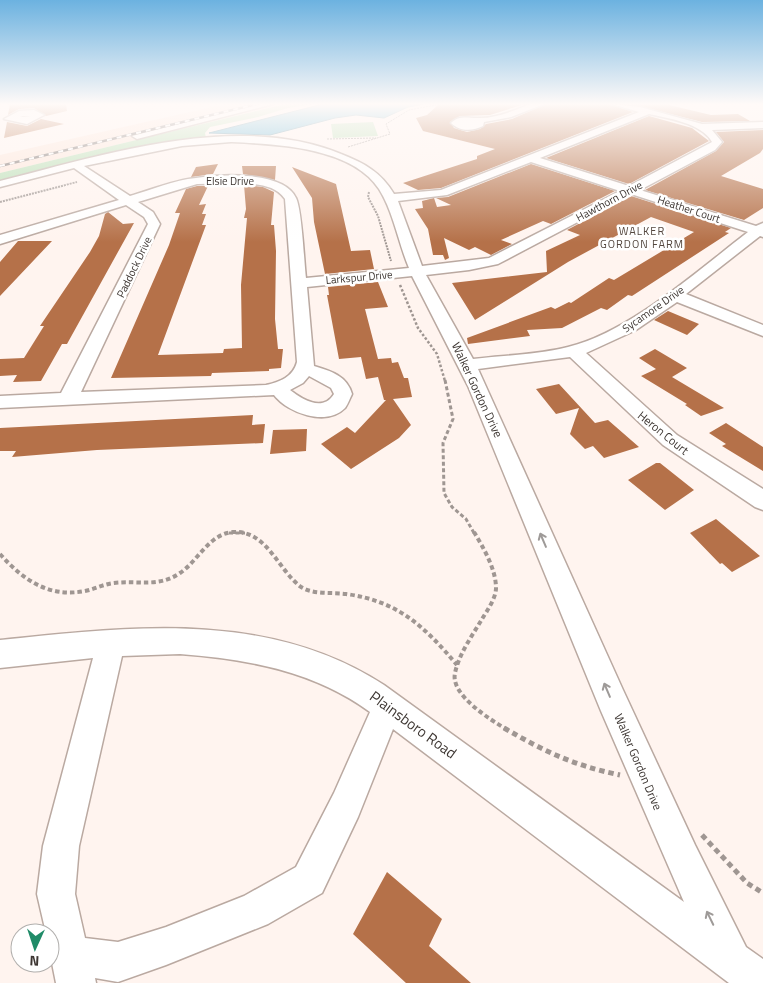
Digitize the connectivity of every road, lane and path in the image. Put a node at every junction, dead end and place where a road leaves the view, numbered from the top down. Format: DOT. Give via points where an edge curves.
graph roads {
  1 [pos="138,150"];
  2 [pos="316,150"];
  3 [pos="340,150"];
  4 [pos="550,150"];
  5 [pos="706,150"];
  6 [pos="331,153"];
  7 [pos="530,158"];
  8 [pos="76,165"];
  9 [pos="95,178"];
  10 [pos="0,184"];
  11 [pos="368,188"];
  12 [pos="630,190"];
  13 [pos="391,198"];
  14 [pos="128,200"];
  15 [pos="0,202"];
  16 [pos="761,231"];
  17 [pos="0,240"];
  18 [pos="417,272"];
  19 [pos="395,274"];
  20 [pos="300,282"];
  21 [pos="674,295"];
  22 [pos="763,331"];
  23 [pos="574,351"];
  24 [pos="468,365"];
  25 [pos="304,369"];
  26 [pos="278,388"];
  27 [pos="68,399"];
  28 [pos="0,402"];
  29 [pos="763,501"];
  30 [pos="0,554"];
  31 [pos="110,643"];
  32 [pos="0,654"];
  33 [pos="458,666"];
  34 [pos="387,706"];
  35 [pos="649,788"];
  36 [pos="701,833"];
  37 [pos="763,893"];
  38 [pos="73,969"];
  39 [pos="747,972"];
  1 -- 8 [label="street, Walker Gordon Drive"];
  2 -- 6 [label="street, Walker Gordon Drive"];
  3 -- 6 [label="path"];
  4 -- 7 [label="street"];
  5 -- 12 [label="street, Hawthorn Drive"];
  6 -- 13 [label="street, Walker Gordon Drive" via="373,174"];
  7 -- 12 [label="street, Heather Court"];
  7 -- 13 [label="street" via="438,194"];
  8 -- 9 [label="street, Paddock Drive"];
  8 -- 10 [label="street, Walker Gordon Drive"];
  9 -- 14 [label="street, Paddock Drive"];
  9 -- 15 [label="path"];
  11 -- 19 [label="path"];
  12 -- 16 [label="street, Heather Court"];
  12 -- 18 [label="street, Hawthorn Drive" via="496,260"];
  13 -- 18 [label="street, Walker Gordon Drive"];
  14 -- 17 [label="street, Elsie Drive"];
  14 -- 20 [label="street, Elsie Drive" via="205,180 256,181 282,188 291,199"];
  14 -- 27 [label="street, Paddock Drive" via="150,216 154,225"];
  16 -- 21 [label="street, Sycamore Drive"];
  18 -- 19 [label="street, Larkspur Drive"];
  18 -- 24 [label="street, Walker Gordon Drive"];
  19 -- 20 [label="street, Larkspur Drive"];
  19 -- 33 [label="path" via="418,328 437,354 451,402 453,419 443,443 444,493 452,507 466,519 481,544 495,583 495,595"];
  20 -- 25 [label="street, Elsie Drive"];
  21 -- 22 [label="street"];
  21 -- 23 [label="street, Sycamore Drive" via="619,333"];
  23 -- 24 [label="street, Sycamore Drive"];
  23 -- 29 [label="street, Heron Court" via="670,440"];
  35 -- 24 [label="street, Walker Gordon Drive, one-way"];
  25 -- 26 [label="street" via="296,379"];
  25 -- 26 [label="street" via="331,378 340,385 343,394 338,403 320,410 306,409 288,399"];
  26 -- 27 [label="street"];
  27 -- 28 [label="street"];
  30 -- 33 [label="path" via="22,577 41,589 73,593 114,583 144,586 169,579 182,572 224,534 244,533 259,540 302,587 317,592 361,596 407,614 433,636"];
  31 -- 32 [label="street, Plainsboro Road"];
  31 -- 34 [label="street, Plainsboro Road" via="191,639 275,652 355,684"];
  31 -- 38 [label="street" via="61,846 56,894"];
  33 -- 35 [label="path" via="454,678 458,690 485,717 552,755 586,768 626,777"];
  34 -- 38 [label="street" via="346,805 309,880 255,911 166,946 118,962"];
  34 -- 39 [label="street, Plainsboro Road"];
  39 -- 35 [label="street, Walker Gordon Drive, one-way"];
  36 -- 37 [label="path" via="728,864"];
}
